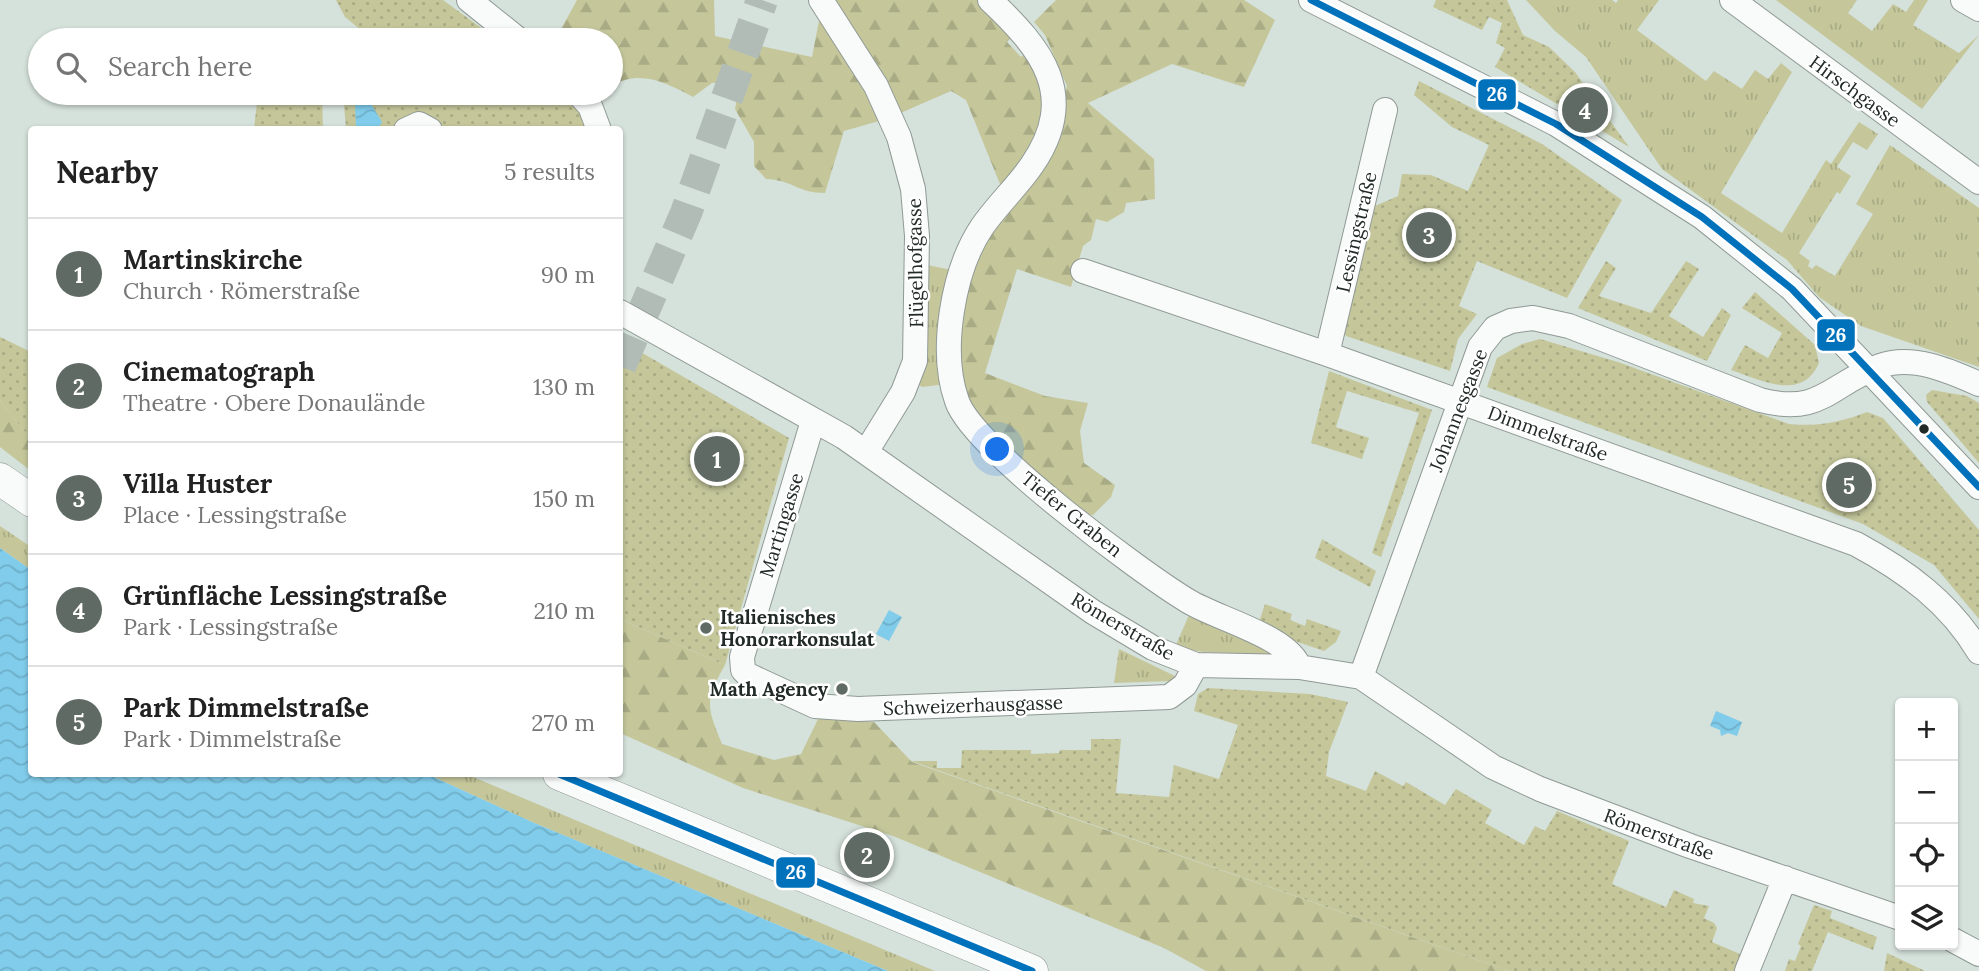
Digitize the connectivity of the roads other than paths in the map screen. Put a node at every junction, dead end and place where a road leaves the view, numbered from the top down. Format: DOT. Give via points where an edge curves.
graph roads {
  1 [pos="469,0"];
  2 [pos="821,0"];
  3 [pos="990,0"];
  4 [pos="1311,0"];
  5 [pos="1732,0"];
  6 [pos="1963,0"];
  7 [pos="1979,9"];
  8 [pos="504,28"];
  9 [pos="589,105"];
  10 [pos="1385,110"];
  11 [pos="598,126"];
  12 [pos="1979,182"];
  13 [pos="1083,271"];
  14 [pos="623,314"];
  15 [pos="1328,354"];
  16 [pos="1872,370"];
  17 [pos="1979,384"];
  18 [pos="1461,402"];
  19 [pos="813,421"];
  20 [pos="866,452"];
  21 [pos="0,479"];
  22 [pos="1979,487"];
  23 [pos="28,498"];
  24 [pos="1979,652"];
  25 [pos="1196,665"];
  26 [pos="1299,667"];
  27 [pos="743,670"];
  28 [pos="1361,677"];
  29 [pos="566,777"];
  30 [pos="1785,878"];
  31 [pos="1895,916"];
  32 [pos="1958,943"];
  33 [pos="1979,954"];
  34 [pos="1032,971"];
  35 [pos="1747,971"];
  1 -- 8 [label="street"];
  2 -- 20 [label="street, Flügelhofgasse" via="876,86 899,137 913,189 915,361 903,392"];
  3 -- 26 [label="street, Tiefer Graben" via="1034,44 1049,76 1053,109 1033,163 996,206 968,255 950,328 949,361 956,400 968,421 996,451 1148,575 1191,604 1275,642"];
  4 -- 16 [label="street" via="1556,124 1667,193 1771,270"];
  5 -- 12 [label="street, Hirschgasse"];
  6 -- 7 [label="street"];
  9 -- 11 [label="street"];
  10 -- 15 [label="street, Lessingstraße"];
  13 -- 15 [label="street, Dimmelstraße"];
  14 -- 19 [label="street, Römerstraße"];
  15 -- 18 [label="street, Dimmelstraße"];
  16 -- 17 [label="street" via="1890,364 1916,364"];
  16 -- 18 [label="street, Johannesgasse" via="1827,397 1783,406 1569,326 1533,317 1495,328 1480,347"];
  16 -- 22 [label="street"];
  18 -- 24 [label="street, Dimmelstraße" via="1856,544 1916,579"];
  18 -- 28 [label="street, Johannesgasse"];
  19 -- 20 [label="street, Römerstraße"];
  19 -- 27 [label="street, Martingasse" via="749,631"];
  20 -- 25 [label="street, Römerstraße" via="1093,612 1153,648"];
  21 -- 23 [label="main road"];
  25 -- 26 [label="street, Römerstraße"];
  25 -- 27 [label="street, Schweizerhausgasse" via="1185,685 1168,697 858,709 816,706"];
  26 -- 28 [label="street, Römerstraße"];
  28 -- 30 [label="street, Römerstraße" via="1493,767 1690,846"];
  29 -- 34 [label="main road"];
  30 -- 31 [label="street, Römerstraße"];
  30 -- 35 [label="street"];
  32 -- 33 [label="street"];
}
